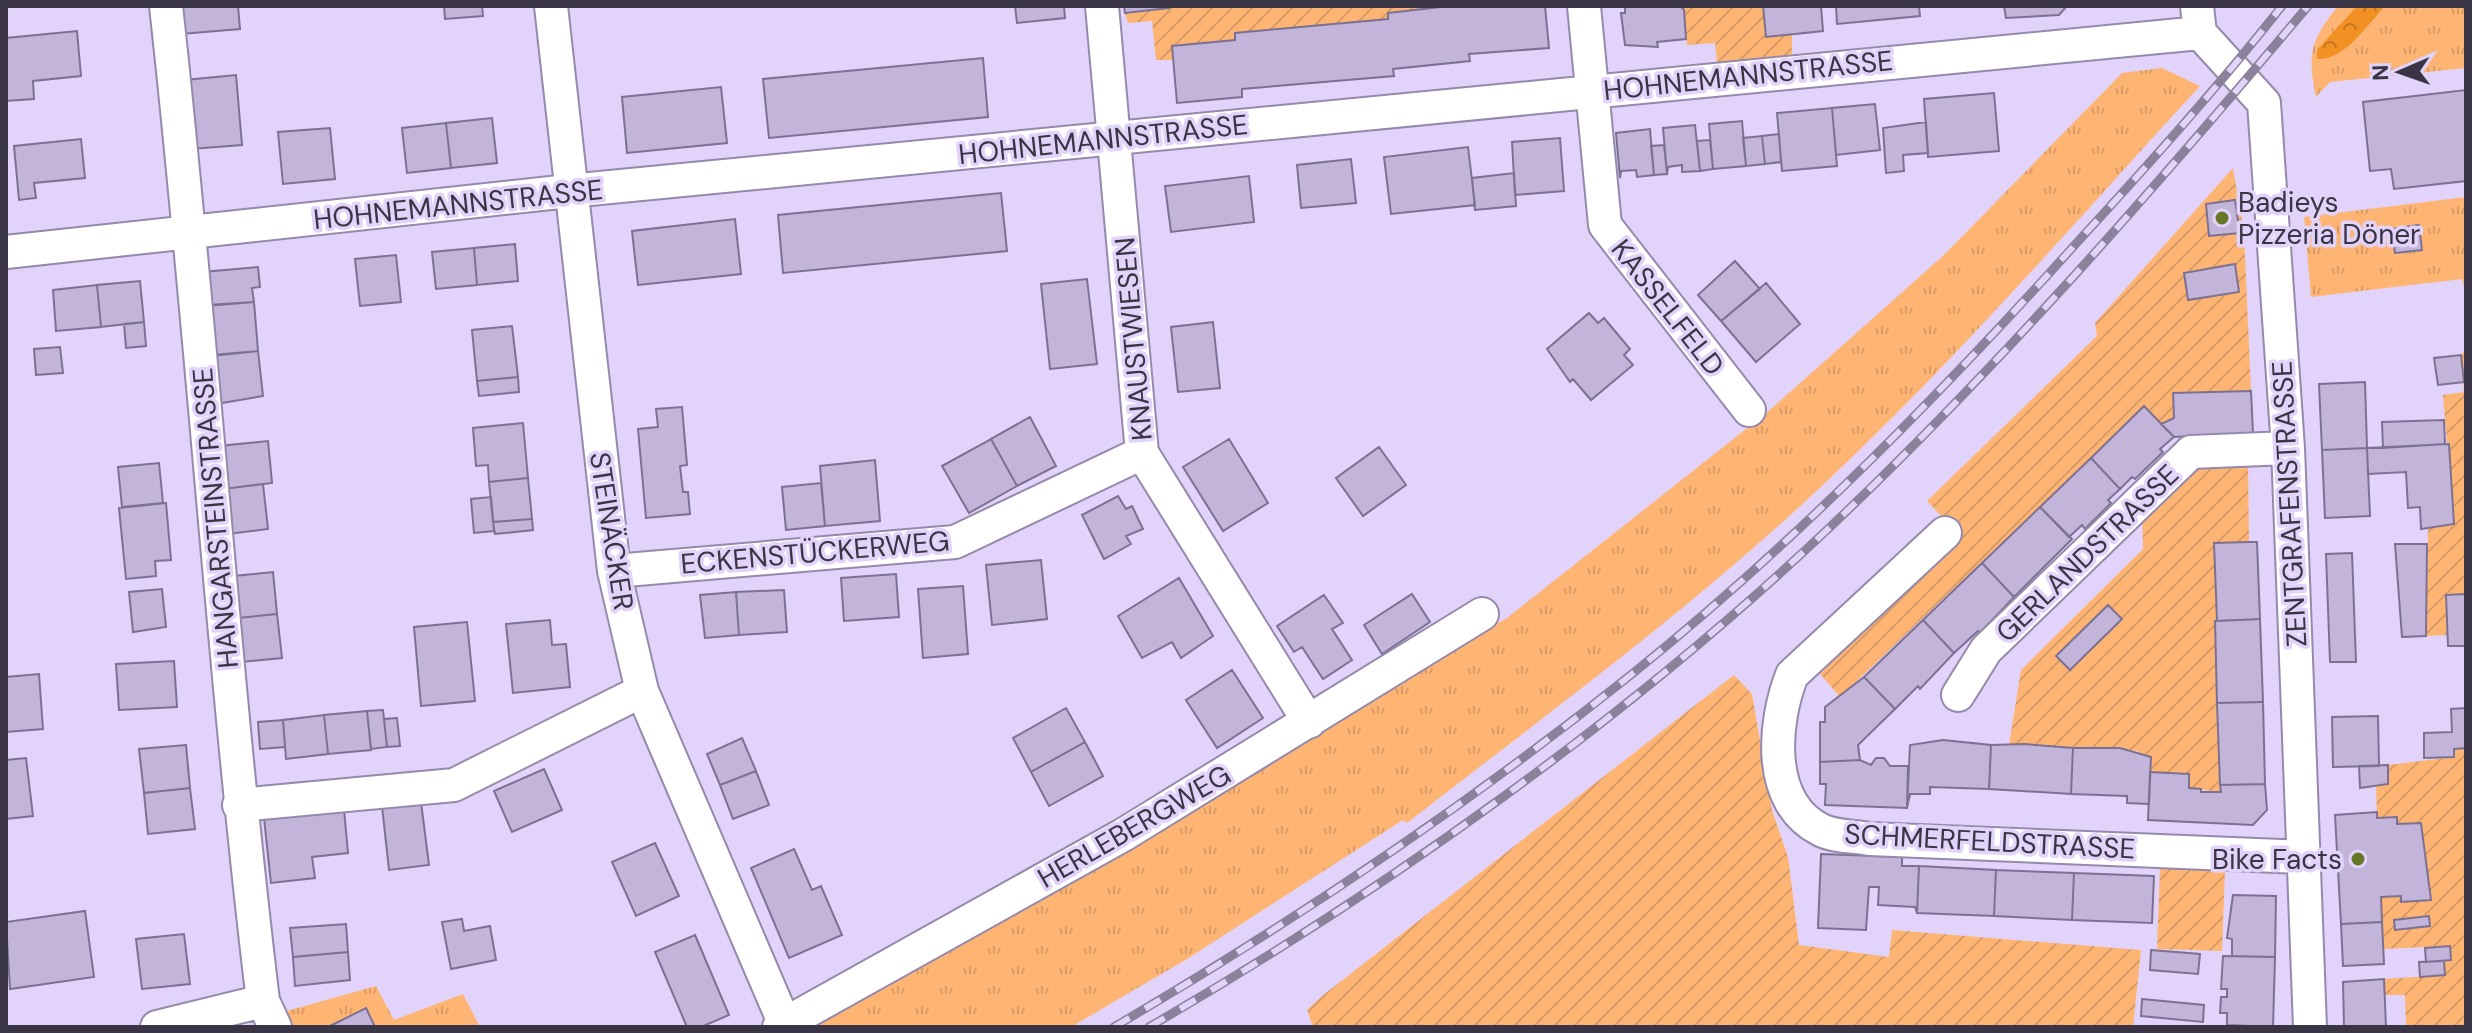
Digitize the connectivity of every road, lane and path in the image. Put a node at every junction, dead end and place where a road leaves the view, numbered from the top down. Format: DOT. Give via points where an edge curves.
graph roads {
  1 [pos="166,6"];
  2 [pos="551,6"];
  3 [pos="1102,6"];
  4 [pos="1584,6"];
  5 [pos="2198,20"];
  6 [pos="1592,90"];
  7 [pos="1115,137"];
  8 [pos="569,191"];
  9 [pos="191,234"];
  10 [pos="6,252"];
  11 [pos="1749,410"];
  12 [pos="2288,448"];
  13 [pos="1142,453"];
  14 [pos="1945,533"];
  15 [pos="614,571"];
  16 [pos="1482,614"];
  17 [pos="642,691"];
  18 [pos="1958,695"];
  19 [pos="1309,722"];
  20 [pos="239,805"];
  21 [pos="2303,857"];
  22 [pos="269,1014"];
  23 [pos="783,1026"];
  24 [pos="157,1027"];
  25 [pos="2310,1027"];
  1 -- 9 [label="street, HANGARSTEINSTRASSE"];
  2 -- 8 [label="street, STEINÄCKER"];
  3 -- 7 [label="street, KNAUSTWIESEN"];
  4 -- 6 [label="street, KASSELFELD"];
  5 -- 6 [label="street, HOHNEMANNSTRASSE"];
  5 -- 12 [label="street, ZENTGRAFENSTRASSE" via="2264,103"];
  6 -- 7 [label="street, HOHNEMANNSTRASSE"];
  6 -- 11 [label="street, KASSELFELD" via="1605,225"];
  7 -- 8 [label="street, HOHNEMANNSTRASSE"];
  7 -- 13 [label="street, KNAUSTWIESEN"];
  8 -- 9 [label="street, HOHNEMANNSTRASSE"];
  8 -- 15 [label="street, STEINÄCKER"];
  9 -- 10 [label="street, HOHNEMANNSTRASSE"];
  9 -- 20 [label="street, HANGARSTEINSTRASSE"];
  12 -- 18 [label="street, GERLANDSTRASSE" via="2191,452 1986,650"];
  12 -- 21 [label="street, ZENTGRAFENSTRASSE"];
  13 -- 15 [label="street, ECKENSTÜCKERWEG" via="955,542"];
  13 -- 19 [label="street, KNAUSTWIESEN"];
  14 -- 21 [label="street, SCHMERFELDSTRASSE" via="1792,675 1780,707 1780,775 1796,813 1823,831 1870,839"];
  15 -- 17 [label="street, STEINÄCKER"];
  16 -- 19 [label="street, HERLEBERGWEG"];
  17 -- 20 [label="street" via="454,785"];
  17 -- 23 [label="street, STEINÄCKER"];
  19 -- 23 [label="street, HERLEBERGWEG" via="1123,835 851,983"];
  20 -- 22 [label="street, HANGARSTEINSTRASSE"];
  21 -- 25 [label="street, ZENTGRAFENSTRASSE"];
  22 -- 24 [label="street"];
}
